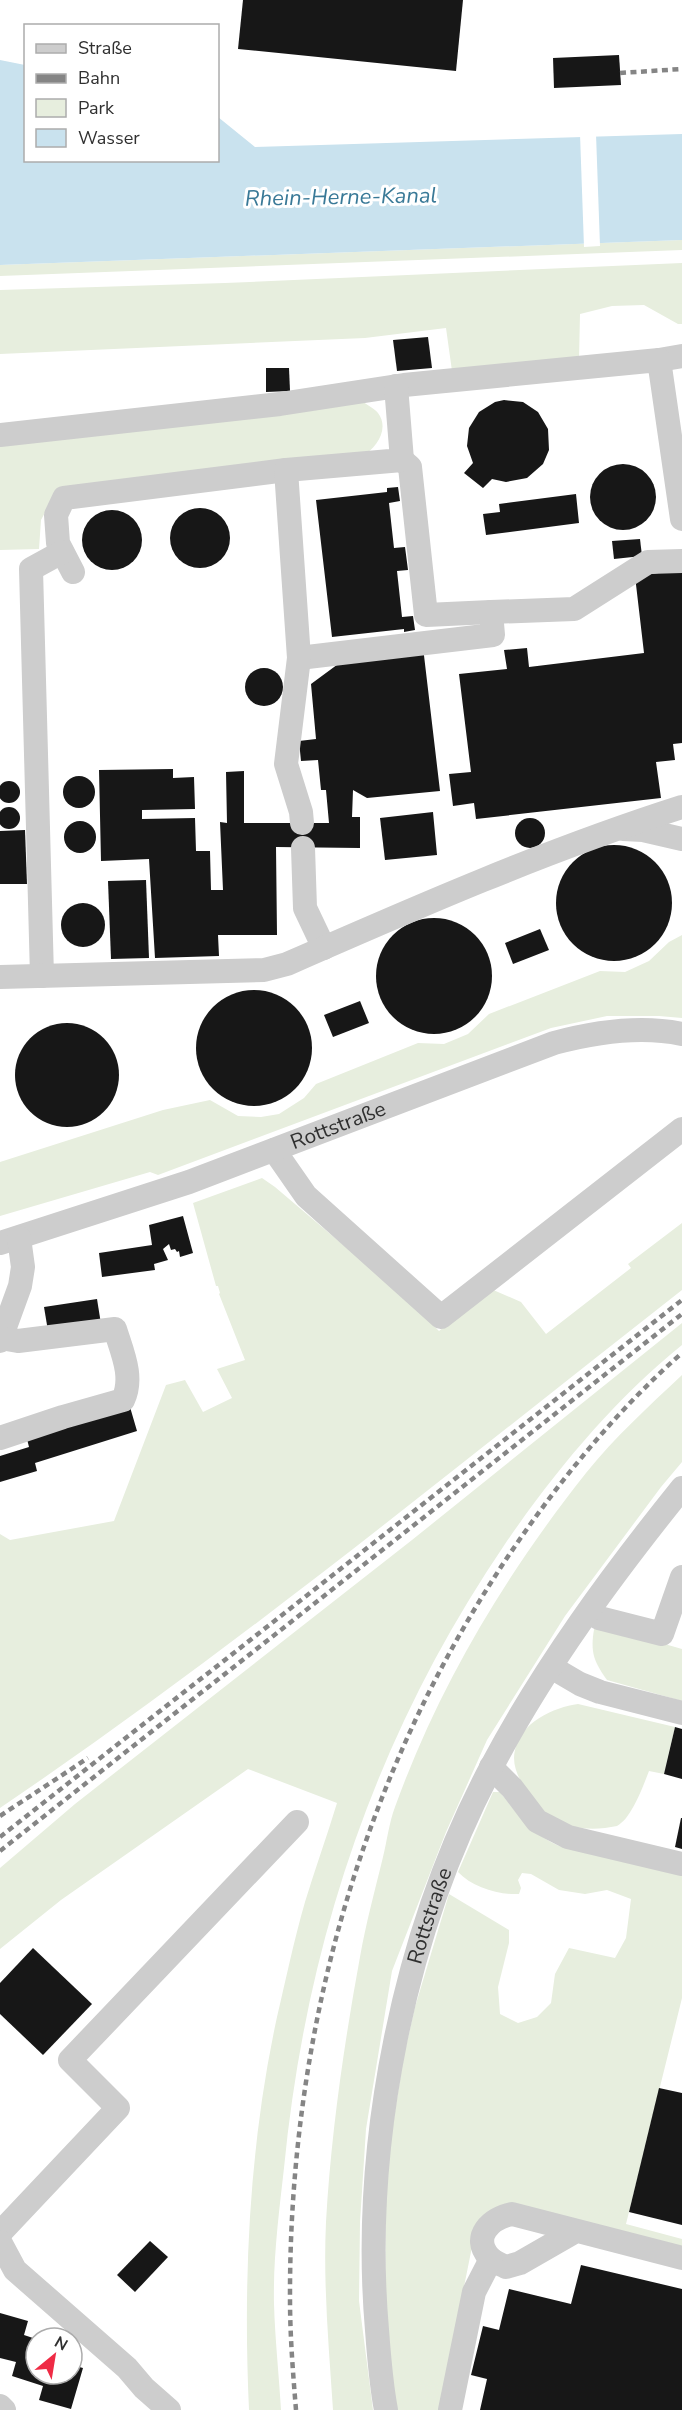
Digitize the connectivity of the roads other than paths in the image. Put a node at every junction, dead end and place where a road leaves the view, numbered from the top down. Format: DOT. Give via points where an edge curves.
graph roads {
  1 [pos="670,358"];
  2 [pos="396,386"];
  3 [pos="0,435"];
  4 [pos="677,459"];
  5 [pos="402,460"];
  6 [pos="286,470"];
  7 [pos="682,519"];
  8 [pos="682,561"];
  9 [pos="491,612"];
  10 [pos="299,658"];
  11 [pos="682,807"];
  12 [pos="302,823"];
  13 [pos="612,829"];
  14 [pos="682,839"];
  15 [pos="303,848"];
  16 [pos="324,948"];
  17 [pos="42,976"];
  18 [pos="0,977"];
  19 [pos="682,1034"];
  20 [pos="682,1129"];
  21 [pos="274,1150"];
  22 [pos="10,1241"];
  23 [pos="1,1340"];
  24 [pos="0,1438"];
  25 [pos="682,1488"];
  26 [pos="674,1512"];
  27 [pos="682,1577"];
  28 [pos="589,1612"];
  29 [pos="672,1637"];
  30 [pos="550,1667"];
  31 [pos="682,1713"];
  32 [pos="491,1767"];
  33 [pos="297,1822"];
  34 [pos="682,1864"];
  35 [pos="574,2232"];
  36 [pos="0,2233"];
  37 [pos="0,2242"];
  38 [pos="682,2258"];
  39 [pos="490,2259"];
  40 [pos="0,2406"];
  41 [pos="4,2410"];
  42 [pos="169,2410"];
  43 [pos="386,2410"];
  44 [pos="450,2410"];
  1 -- 2 [label="street"];
  1 -- 4 [label="street"];
  2 -- 3 [label="street" via="280,404"];
  2 -- 5 [label="street"];
  4 -- 7 [label="street"];
  5 -- 6 [label="street"];
  5 -- 9 [label="street" via="410,467 426,615"];
  6 -- 10 [label="street"];
  6 -- 17 [label="street" via="64,498 56,515 58,543 68,562 31,569"];
  8 -- 9 [label="street" via="648,562 574,609"];
  9 -- 10 [label="street" via="493,635"];
  10 -- 12 [label="street" via="286,764"];
  11 -- 13 [label="street"];
  13 -- 14 [label="street" via="643,830"];
  13 -- 16 [label="street" via="483,878"];
  15 -- 16 [label="street" via="304,908"];
  16 -- 17 [label="street" via="264,970"];
  17 -- 18 [label="street"];
  19 -- 21 [label="street, Rottstraße" via="610,1032 554,1043"];
  20 -- 21 [label="street" via="441,1317 306,1196"];
  21 -- 22 [label="street, Rottstraße"];
  22 -- 23 [label="street" via="23,1268"];
  23 -- 24 [label="street" via="115,1329 126,1362 128,1389 123,1400"];
  25 -- 26 [label="street, Rottstraße"];
  26 -- 28 [label="street, Rottstraße"];
  27 -- 29 [label="street"];
  28 -- 29 [label="street"];
  28 -- 30 [label="street, Rottstraße"];
  30 -- 31 [label="street" via="600,1692"];
  30 -- 32 [label="street, Rottstraße"];
  32 -- 34 [label="street" via="537,1821 554,1832"];
  32 -- 43 [label="street, Rottstraße" via="433,1903 407,1991 388,2080 373,2215 375,2303"];
  33 -- 36 [label="street" via="70,2060 118,2108"];
  35 -- 38 [label="street"];
  35 -- 39 [label="street" via="520,2263 506,2266"];
  35 -- 39 [label="street" via="512,2214 500,2216 483,2234 483,2248"];
  37 -- 42 [label="street" via="15,2270"];
  39 -- 44 [label="street" via="474,2292"];
  40 -- 41 [label="street"];
}
